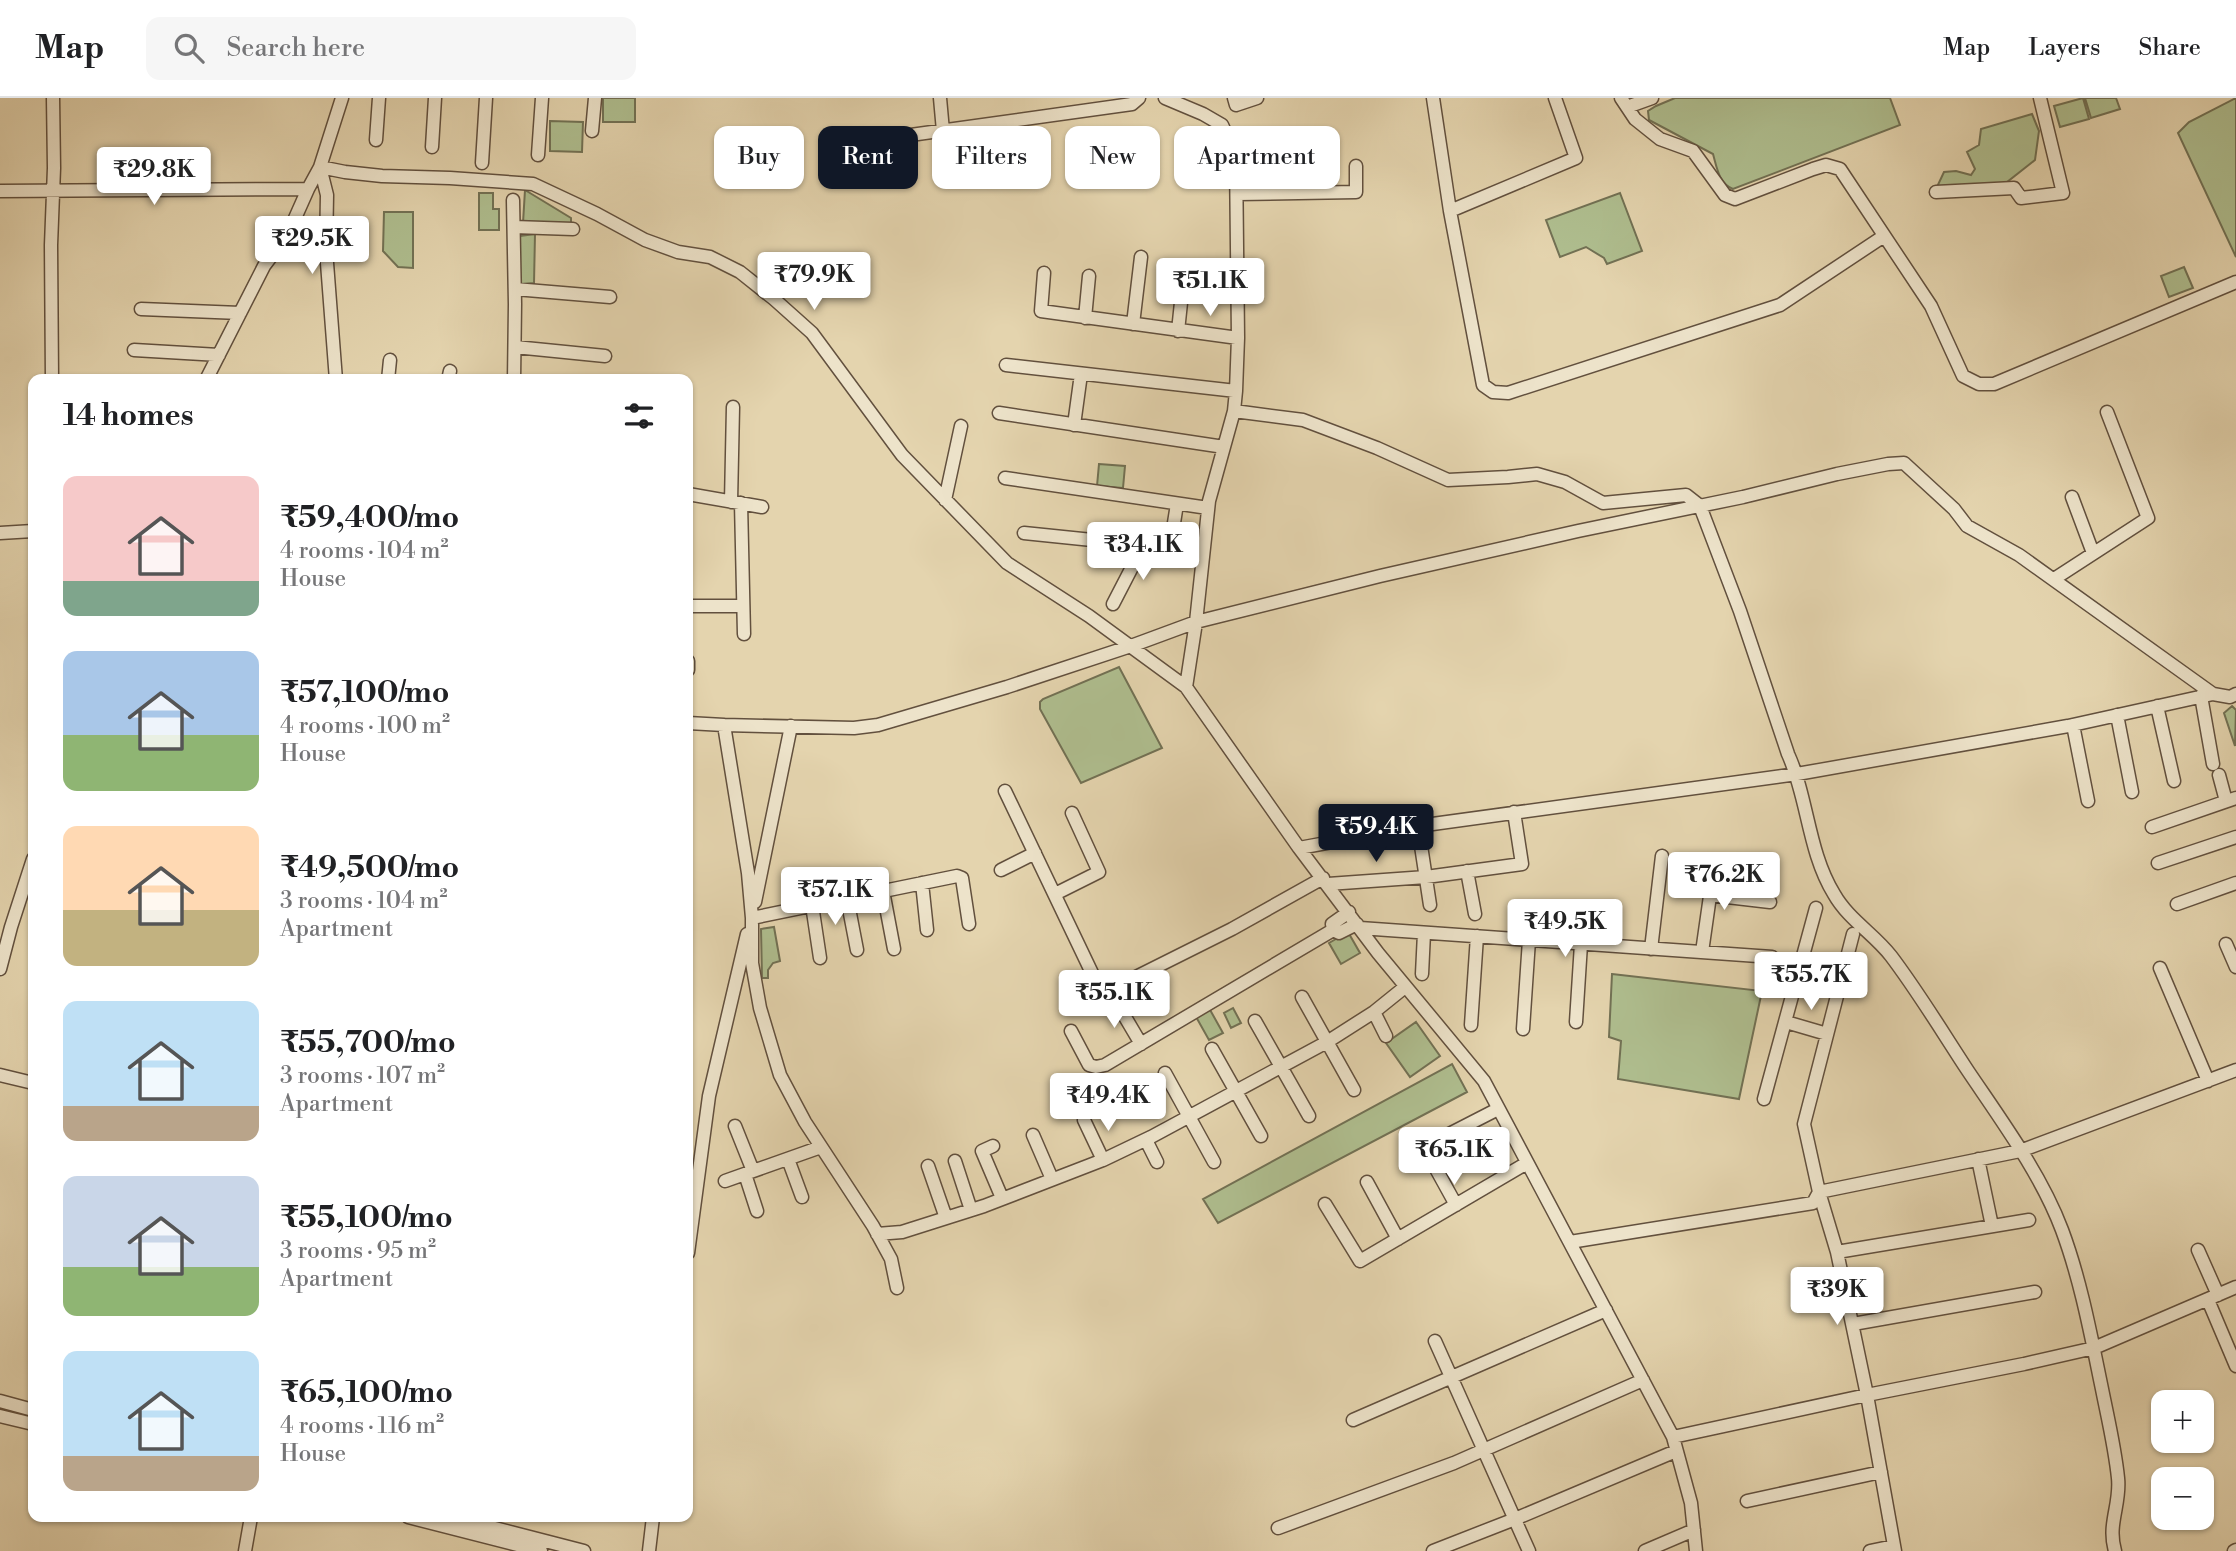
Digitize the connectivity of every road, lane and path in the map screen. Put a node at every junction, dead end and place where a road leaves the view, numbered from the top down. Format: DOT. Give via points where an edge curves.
graph roads {
  1 [pos="53,98"];
  2 [pos="342,98"];
  3 [pos="379,98"];
  4 [pos="435,98"];
  5 [pos="486,98"];
  6 [pos="542,98"];
  7 [pos="594,98"];
  8 [pos="940,98"];
  9 [pos="1073,98"];
  10 [pos="1139,98"];
  11 [pos="1165,98"];
  12 [pos="1234,98"];
  13 [pos="1257,98"];
  14 [pos="1433,98"];
  15 [pos="1555,98"];
  16 [pos="1652,98"];
  17 [pos="2040,98"];
  18 [pos="1624,103"];
  19 [pos="1075,113"];
  20 [pos="943,126"];
  21 [pos="980,126"];
  22 [pos="592,131"];
  23 [pos="376,140"];
  24 [pos="432,147"];
  25 [pos="538,155"];
  26 [pos="482,163"];
  27 [pos="1356,166"];
  28 [pos="320,167"];
  29 [pos="308,189"];
  30 [pos="1260,189"];
  31 [pos="1310,189"];
  32 [pos="0,191"];
  33 [pos="53,191"];
  34 [pos="1310,192"];
  35 [pos="1936,192"];
  36 [pos="1237,194"];
  37 [pos="1260,194"];
  38 [pos="513,200"];
  39 [pos="1450,211"];
  40 [pos="514,227"];
  41 [pos="573,229"];
  42 [pos="1884,236"];
  43 [pos="1141,257"];
  44 [pos="1044,273"];
  45 [pos="1184,274"];
  46 [pos="1089,276"];
  47 [pos="2236,282"];
  48 [pos="515,289"];
  49 [pos="610,297"];
  50 [pos="141,309"];
  51 [pos="240,313"];
  52 [pos="1085,317"];
  53 [pos="1133,324"];
  54 [pos="1178,331"];
  55 [pos="1238,338"];
  56 [pos="515,347"];
  57 [pos="134,350"];
  58 [pos="219,355"];
  59 [pos="605,356"];
  60 [pos="390,360"];
  61 [pos="1006,365"];
  62 [pos="52,374"];
  63 [pos="209,374"];
  64 [pos="336,374"];
  65 [pos="389,374"];
  66 [pos="513,374"];
  67 [pos="1081,374"];
  68 [pos="1236,391"];
  69 [pos="733,407"];
  70 [pos="1234,411"];
  71 [pos="2107,412"];
  72 [pos="999,413"];
  73 [pos="1074,425"];
  74 [pos="961,426"];
  75 [pos="1223,447"];
  76 [pos="1005,478"];
  77 [pos="693,495"];
  78 [pos="2072,497"];
  79 [pos="945,500"];
  80 [pos="736,503"];
  81 [pos="1177,504"];
  82 [pos="1700,506"];
  83 [pos="762,507"];
  84 [pos="1208,509"];
  85 [pos="28,530"];
  86 [pos="0,533"];
  87 [pos="1024,533"];
  88 [pos="1143,546"];
  89 [pos="2094,553"];
  90 [pos="2054,579"];
  91 [pos="1113,604"];
  92 [pos="693,606"];
  93 [pos="743,606"];
  94 [pos="1196,622"];
  95 [pos="744,634"];
  96 [pos="1131,646"];
  97 [pos="1186,687"];
  98 [pos="2236,694"];
  99 [pos="2207,695"];
  100 [pos="2157,706"];
  101 [pos="2117,715"];
  102 [pos="693,723"];
  103 [pos="723,725"];
  104 [pos="2073,725"];
  105 [pos="791,726"];
  106 [pos="1797,774"];
  107 [pos="2174,781"];
  108 [pos="1005,792"];
  109 [pos="2132,792"];
  110 [pos="2231,800"];
  111 [pos="2088,801"];
  112 [pos="1514,812"];
  113 [pos="1072,814"];
  114 [pos="1418,826"];
  115 [pos="2152,827"];
  116 [pos="2236,837"];
  117 [pos="1299,848"];
  118 [pos="1035,853"];
  119 [pos="1662,856"];
  120 [pos="2158,863"];
  121 [pos="1714,868"];
  122 [pos="1001,870"];
  123 [pos="1467,871"];
  124 [pos="28,874"];
  125 [pos="1426,877"];
  126 [pos="1325,881"];
  127 [pos="922,883"];
  128 [pos="2236,883"];
  129 [pos="883,891"];
  130 [pos="1055,894"];
  131 [pos="1710,895"];
  132 [pos="847,898"];
  133 [pos="1770,902"];
  134 [pos="2177,904"];
  135 [pos="812,905"];
  136 [pos="1430,905"];
  137 [pos="1816,908"];
  138 [pos="1349,912"];
  139 [pos="1475,915"];
  140 [pos="752,918"];
  141 [pos="969,925"];
  142 [pos="1359,926"];
  143 [pos="927,930"];
  144 [pos="1333,930"];
  145 [pos="1424,933"];
  146 [pos="1853,934"];
  147 [pos="1477,936"];
  148 [pos="1529,940"];
  149 [pos="1581,944"];
  150 [pos="2226,944"];
  151 [pos="1651,948"];
  152 [pos="894,949"];
  153 [pos="857,950"];
  154 [pos="1702,952"];
  155 [pos="1772,957"];
  156 [pos="820,958"];
  157 [pos="2236,967"];
  158 [pos="2160,968"];
  159 [pos="0,969"];
  160 [pos="1800,971"];
  161 [pos="1422,974"];
  162 [pos="1839,982"];
  163 [pos="1405,987"];
  164 [pos="1302,997"];
  165 [pos="1115,1000"];
  166 [pos="1374,1012"];
  167 [pos="1255,1021"];
  168 [pos="1576,1022"];
  169 [pos="1786,1022"];
  170 [pos="1471,1025"];
  171 [pos="1523,1029"];
  172 [pos="1071,1031"];
  173 [pos="1826,1034"];
  174 [pos="1386,1036"];
  175 [pos="1328,1042"];
  176 [pos="1141,1044"];
  177 [pos="1212,1049"];
  178 [pos="1281,1067"];
  179 [pos="2236,1070"];
  180 [pos="1165,1073"];
  181 [pos="0,1074"];
  182 [pos="2207,1081"];
  183 [pos="28,1082"];
  184 [pos="1354,1090"];
  185 [pos="1236,1092"];
  186 [pos="1764,1099"];
  187 [pos="1498,1109"];
  188 [pos="1308,1116"];
  189 [pos="1189,1117"];
  190 [pos="1084,1120"];
  191 [pos="735,1126"];
  192 [pos="1033,1135"];
  193 [pos="1261,1136"];
  194 [pos="1146,1140"];
  195 [pos="993,1146"];
  196 [pos="821,1147"];
  197 [pos="2020,1151"];
  198 [pos="788,1159"];
  199 [pos="1978,1159"];
  200 [pos="1103,1160"];
  201 [pos="955,1161"];
  202 [pos="1157,1162"];
  203 [pos="1214,1162"];
  204 [pos="1527,1163"];
  205 [pos="928,1166"];
  206 [pos="749,1173"];
  207 [pos="1052,1180"];
  208 [pos="725,1181"];
  209 [pos="1367,1182"];
  210 [pos="1819,1192"];
  211 [pos="802,1197"];
  212 [pos="1002,1198"];
  213 [pos="1325,1203"];
  214 [pos="1456,1205"];
  215 [pos="693,1207"];
  216 [pos="971,1210"];
  217 [pos="757,1211"];
  218 [pos="946,1218"];
  219 [pos="2029,1220"];
  220 [pos="1992,1226"];
  221 [pos="877,1234"];
  222 [pos="1398,1239"];
  223 [pos="1570,1242"];
  224 [pos="2198,1251"];
  225 [pos="1837,1252"];
  226 [pos="2236,1287"];
  227 [pos="897,1289"];
  228 [pos="2035,1292"];
  229 [pos="2213,1297"];
  230 [pos="1606,1310"];
  231 [pos="1853,1324"];
  232 [pos="1435,1341"];
  233 [pos="2094,1348"];
  234 [pos="2236,1366"];
  235 [pos="1452,1377"];
  236 [pos="1643,1380"];
  237 [pos="1867,1395"];
  238 [pos="0,1401"];
  239 [pos="28,1409"];
  240 [pos="0,1416"];
  241 [pos="1353,1420"];
  242 [pos="28,1423"];
  243 [pos="1672,1437"];
  244 [pos="1484,1450"];
  245 [pos="1676,1451"];
  246 [pos="1881,1472"];
  247 [pos="1747,1501"];
  248 [pos="1515,1519"];
  249 [pos="250,1522"];
  250 [pos="428,1522"];
  251 [pos="471,1522"];
  252 [pos="652,1522"];
  253 [pos="1278,1528"];
  254 [pos="1694,1530"];
  255 [pos="1895,1548"];
  256 [pos="245,1551"];
  257 [pos="541,1551"];
  258 [pos="584,1551"];
  259 [pos="649,1551"];
  260 [pos="1433,1551"];
  261 [pos="1529,1551"];
  262 [pos="1645,1551"];
  263 [pos="1696,1551"];
  264 [pos="1871,1551"];
  265 [pos="2115,1551"];
  1 -- 33 [label="street"];
  2 -- 28 [label="street"];
  3 -- 23 [label="street"];
  4 -- 24 [label="street"];
  5 -- 26 [label="street"];
  6 -- 25 [label="street"];
  7 -- 22 [label="street"];
  8 -- 20 [label="street"];
  9 -- 19 [label="street"];
  10 -- 19 [label="street" via="1132,104"];
  11 -- 36 [label="street" via="1222,125 1236,156"];
  12 -- 13 [label="street" via="1236,105"];
  14 -- 39 [label="street"];
  15 -- 39 [label="street" via="1576,158"];
  16 -- 18 [label="street"];
  17 -- 35 [label="street" via="2063,193 2021,198 2014,188"];
  18 -- 42 [label="street" via="1635,119 1660,139 1693,151 1725,195 1735,199 1813,169 1835,166"];
  19 -- 21 [label="street"];
  27 -- 34 [label="street" via="1356,192"];
  28 -- 29 [label="street"];
  28 -- 64 [label="street" via="327,195 326,250"];
  28 -- 79 [label="street" via="382,176 533,184 645,240 710,257 740,272 812,333 902,455"];
  29 -- 33 [label="street"];
  29 -- 51 [label="street" via="288,234 264,266"];
  30 -- 37 [label="street"];
  31 -- 34 [label="street"];
  32 -- 33 [label="street"];
  33 -- 62 [label="street"];
  34 -- 37 [label="street"];
  36 -- 37 [label="street"];
  36 -- 55 [label="street"];
  38 -- 40 [label="street"];
  39 -- 42 [label="street" via="1483,385 1493,392 1508,393 1780,305"];
  40 -- 41 [label="street"];
  40 -- 48 [label="street"];
  42 -- 47 [label="street" via="1931,306 1963,376 1979,384 1994,384"];
  43 -- 53 [label="street"];
  44 -- 52 [label="street" via="1041,311"];
  45 -- 54 [label="street"];
  46 -- 52 [label="street"];
  48 -- 49 [label="street"];
  48 -- 56 [label="street"];
  50 -- 51 [label="street"];
  51 -- 58 [label="street"];
  52 -- 53 [label="street"];
  53 -- 54 [label="street"];
  54 -- 55 [label="street"];
  55 -- 68 [label="street"];
  56 -- 59 [label="street"];
  56 -- 66 [label="street"];
  57 -- 58 [label="street"];
  58 -- 63 [label="street"];
  60 -- 65 [label="street"];
  61 -- 67 [label="street"];
  67 -- 68 [label="street"];
  67 -- 73 [label="street"];
  68 -- 70 [label="street"];
  69 -- 80 [label="street"];
  70 -- 75 [label="street"];
  70 -- 82 [label="street" via="1303,420 1448,480 1537,474 1565,482 1603,503 1686,495"];
  71 -- 89 [label="street" via="2148,518"];
  72 -- 73 [label="street"];
  73 -- 75 [label="street"];
  74 -- 79 [label="street"];
  75 -- 84 [label="street"];
  76 -- 81 [label="street"];
  77 -- 80 [label="street"];
  78 -- 89 [label="street"];
  79 -- 96 [label="street" via="1007,563"];
  80 -- 83 [label="street"];
  80 -- 93 [label="street"];
  81 -- 84 [label="street"];
  81 -- 88 [label="street" via="1170,548"];
  82 -- 90 [label="street" via="1904,463 1967,526"];
  82 -- 94 [label="street"];
  82 -- 106 [label="street"];
  84 -- 94 [label="street"];
  85 -- 86 [label="street"];
  87 -- 88 [label="street"];
  88 -- 91 [label="street"];
  89 -- 90 [label="street"];
  90 -- 99 [label="street"];
  92 -- 93 [label="street"];
  93 -- 95 [label="street"];
  94 -- 96 [label="street"];
  94 -- 97 [label="street"];
  96 -- 97 [label="street"];
  96 -- 105 [label="street" via="887,723 854,728"];
  97 -- 117 [label="street"];
  98 -- 99 [label="street"];
  99 -- 100 [label="street"];
  99 -- 110 [label="street" via="2216,769"];
  100 -- 101 [label="street"];
  100 -- 107 [label="street"];
  101 -- 104 [label="street"];
  101 -- 109 [label="street"];
  102 -- 103 [label="street"];
  103 -- 105 [label="street"];
  103 -- 140 [label="street"];
  104 -- 106 [label="street"];
  104 -- 111 [label="street"];
  105 -- 140 [label="street"];
  106 -- 112 [label="street"];
  106 -- 197 [label="street" via="1818,857 1834,895 1892,957"];
  108 -- 118 [label="street"];
  110 -- 115 [label="street"];
  112 -- 114 [label="street"];
  112 -- 123 [label="street" via="1522,864"];
  113 -- 130 [label="street" via="1098,872"];
  114 -- 117 [label="street"];
  114 -- 125 [label="street"];
  116 -- 120 [label="street"];
  117 -- 126 [label="street"];
  118 -- 122 [label="street"];
  118 -- 130 [label="street"];
  119 -- 151 [label="street"];
  121 -- 131 [label="street"];
  123 -- 125 [label="street"];
  123 -- 139 [label="street"];
  124 -- 159 [label="street"];
  125 -- 126 [label="street"];
  125 -- 136 [label="street"];
  126 -- 130 [label="street" via="1102,994"];
  126 -- 138 [label="street"];
  127 -- 129 [label="street"];
  127 -- 141 [label="street" via="962,878"];
  127 -- 143 [label="street"];
  128 -- 134 [label="street"];
  129 -- 132 [label="street"];
  129 -- 152 [label="street"];
  131 -- 133 [label="street"];
  131 -- 154 [label="street"];
  132 -- 135 [label="street"];
  132 -- 153 [label="street"];
  135 -- 140 [label="street"];
  135 -- 156 [label="street"];
  137 -- 160 [label="street"];
  138 -- 142 [label="street"];
  138 -- 144 [label="street" via="1332,924"];
  140 -- 196 [label="street" via="752,963 760,1008 780,1075"];
  140 -- 215 [label="street" via="709,1096"];
  142 -- 144 [label="street" via="1339,933"];
  142 -- 145 [label="street"];
  142 -- 163 [label="street"];
  144 -- 176 [label="street"];
  145 -- 147 [label="street"];
  145 -- 161 [label="street"];
  146 -- 162 [label="street"];
  147 -- 148 [label="street"];
  147 -- 170 [label="street"];
  148 -- 149 [label="street"];
  148 -- 171 [label="street"];
  149 -- 151 [label="street"];
  149 -- 168 [label="street"];
  150 -- 157 [label="street"];
  151 -- 154 [label="street"];
  154 -- 155 [label="street"];
  158 -- 182 [label="street"];
  160 -- 162 [label="street"];
  160 -- 169 [label="street"];
  162 -- 173 [label="street"];
  163 -- 166 [label="street"];
  163 -- 187 [label="street" via="1484,1081"];
  164 -- 175 [label="street"];
  165 -- 176 [label="street"];
  166 -- 174 [label="street"];
  166 -- 175 [label="street"];
  167 -- 178 [label="street"];
  169 -- 173 [label="street"];
  169 -- 186 [label="street"];
  172 -- 176 [label="street" via="1089,1065 1097,1067"];
  173 -- 210 [label="street" via="1804,1124"];
  175 -- 178 [label="street"];
  175 -- 184 [label="street"];
  177 -- 185 [label="street"];
  178 -- 185 [label="street"];
  178 -- 188 [label="street"];
  179 -- 182 [label="street"];
  180 -- 189 [label="street"];
  181 -- 183 [label="street"];
  182 -- 197 [label="street"];
  185 -- 189 [label="street"];
  185 -- 193 [label="street"];
  187 -- 204 [label="street"];
  187 -- 214 [label="street" via="1424,1147"];
  189 -- 194 [label="street"];
  189 -- 203 [label="street"];
  190 -- 200 [label="street"];
  191 -- 206 [label="street"];
  192 -- 207 [label="street"];
  194 -- 200 [label="street"];
  194 -- 202 [label="street"];
  195 -- 212 [label="street" via="982,1151"];
  196 -- 198 [label="street"];
  196 -- 221 [label="street"];
  197 -- 199 [label="street"];
  197 -- 233 [label="street" via="2061,1227"];
  198 -- 206 [label="street"];
  198 -- 211 [label="street"];
  199 -- 210 [label="street"];
  199 -- 220 [label="street"];
  200 -- 207 [label="street"];
  201 -- 216 [label="street"];
  204 -- 214 [label="street"];
  204 -- 223 [label="street"];
  205 -- 218 [label="street"];
  206 -- 208 [label="street"];
  206 -- 217 [label="street"];
  207 -- 212 [label="street"];
  209 -- 222 [label="street"];
  210 -- 223 [label="street" via="1813,1203 1796,1207"];
  210 -- 225 [label="street"];
  212 -- 216 [label="street"];
  213 -- 222 [label="street" via="1360,1261"];
  214 -- 222 [label="street"];
  216 -- 218 [label="street"];
  218 -- 221 [label="street" via="902,1232"];
  219 -- 220 [label="street"];
  220 -- 225 [label="street"];
  221 -- 227 [label="street" via="891,1259"];
  223 -- 230 [label="street"];
  224 -- 229 [label="street"];
  225 -- 231 [label="street"];
  226 -- 229 [label="street"];
  228 -- 231 [label="street"];
  229 -- 233 [label="street"];
  229 -- 234 [label="street"];
  230 -- 235 [label="street"];
  230 -- 236 [label="street"];
  231 -- 237 [label="street"];
  232 -- 235 [label="street"];
  233 -- 237 [label="street"];
  233 -- 265 [label="street" via="2118,1481 2111,1533"];
  235 -- 241 [label="street"];
  235 -- 244 [label="street"];
  236 -- 243 [label="street"];
  236 -- 244 [label="street"];
  237 -- 243 [label="street"];
  237 -- 246 [label="street"];
  238 -- 239 [label="street"];
  240 -- 242 [label="street"];
  243 -- 245 [label="street"];
  244 -- 248 [label="street"];
  244 -- 253 [label="street"];
  245 -- 248 [label="street"];
  245 -- 254 [label="street"];
  246 -- 247 [label="street"];
  246 -- 255 [label="street"];
  248 -- 260 [label="street"];
  248 -- 261 [label="street"];
  249 -- 256 [label="street"];
  250 -- 257 [label="street"];
  251 -- 258 [label="street"];
  252 -- 259 [label="street"];
  254 -- 262 [label="street"];
  254 -- 263 [label="street"];
  255 -- 264 [label="street"];
}
